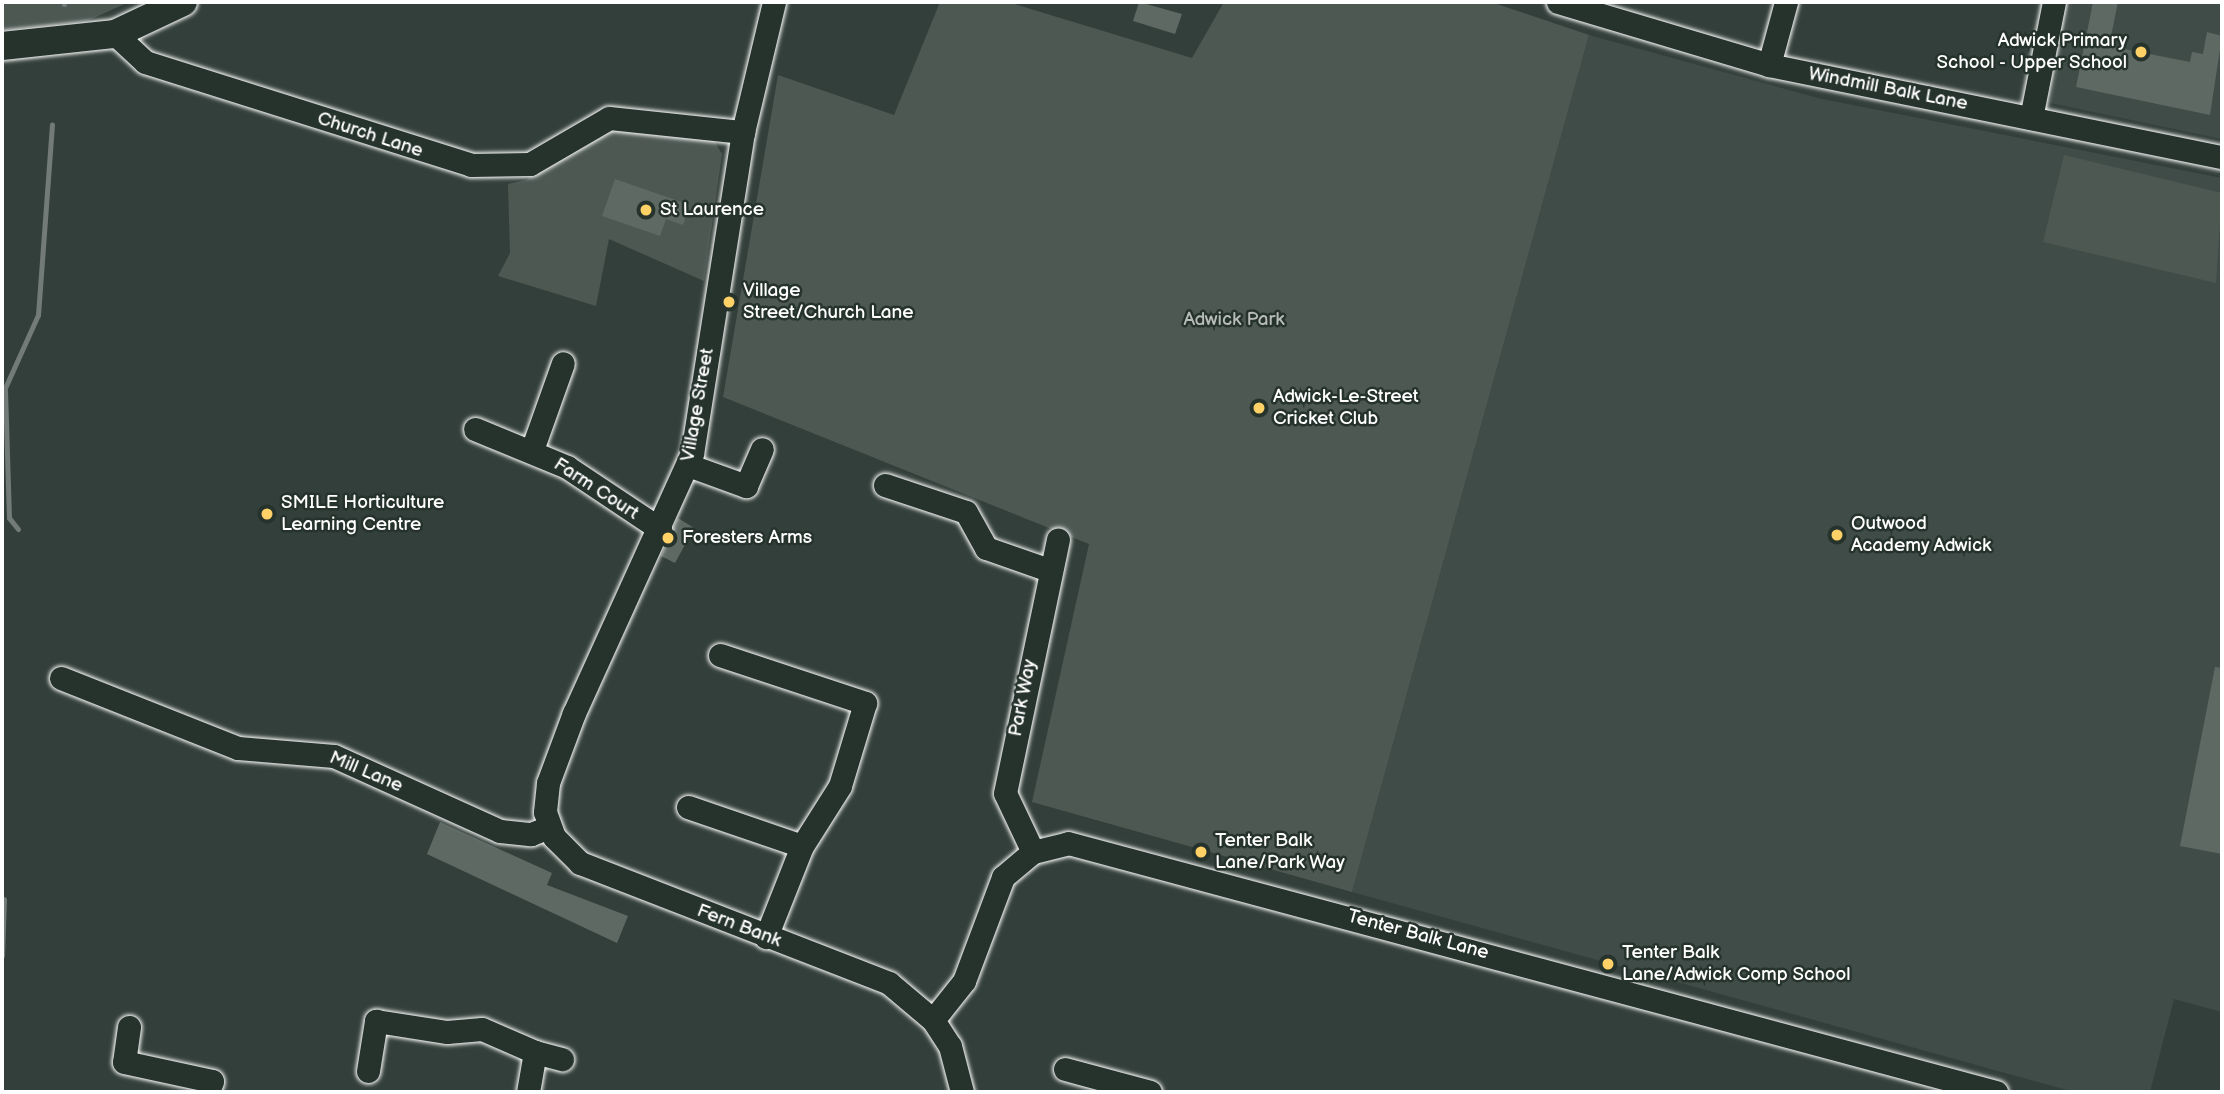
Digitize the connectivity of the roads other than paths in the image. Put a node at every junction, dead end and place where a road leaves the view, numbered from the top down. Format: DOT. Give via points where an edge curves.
graph roads {
  1 [pos="183,2"];
  2 [pos="774,2"];
  3 [pos="1558,2"];
  4 [pos="1786,2"];
  5 [pos="2054,2"];
  6 [pos="115,34"];
  7 [pos="2,46"];
  8 [pos="1769,65"];
  9 [pos="2031,118"];
  10 [pos="743,132"];
  11 [pos="2222,157"];
  12 [pos="563,363"];
  13 [pos="475,429"];
  14 [pos="762,449"];
  15 [pos="532,450"];
  16 [pos="688,465"];
  17 [pos="885,485"];
  18 [pos="660,529"];
  19 [pos="1058,539"];
  20 [pos="1049,570"];
  21 [pos="720,655"];
  22 [pos="61,678"];
  23 [pos="688,807"];
  24 [pos="549,827"];
  25 [pos="802,846"];
  26 [pos="1032,852"];
  27 [pos="766,937"];
  28 [pos="933,1020"];
  29 [pos="129,1027"];
  30 [pos="536,1052"];
  31 [pos="562,1059"];
  32 [pos="1065,1069"];
  33 [pos="368,1071"];
  34 [pos="208,1092"];
  35 [pos="528,1092"];
  36 [pos="962,1092"];
  37 [pos="1150,1092"];
  38 [pos="1996,1092"];
  1 -- 6 [label="main road"];
  2 -- 10 [label="street, Village Street"];
  3 -- 8 [label="street, Windmill Balk Lane"];
  4 -- 8 [label="street"];
  5 -- 9 [label="street"];
  6 -- 7 [label="main road"];
  6 -- 10 [label="street, Church Lane" via="145,62 471,165 530,164 609,118"];
  8 -- 9 [label="street, Windmill Balk Lane"];
  9 -- 11 [label="street, Windmill Balk Lane"];
  10 -- 16 [label="street, Village Street"];
  12 -- 15 [label="street, Farm Court"];
  13 -- 15 [label="street, Farm Court"];
  14 -- 16 [label="street" via="746,486"];
  15 -- 18 [label="street, Farm Court" via="583,476"];
  16 -- 18 [label="street, Village Street"];
  17 -- 20 [label="street" via="966,512 986,548"];
  18 -- 24 [label="street, Village Street" via="624,595 560,749 545,802"];
  19 -- 20 [label="street, Park Way"];
  20 -- 26 [label="street, Park Way" via="1005,793"];
  21 -- 25 [label="street" via="865,703 841,786"];
  22 -- 24 [label="street, Mill Lane" via="238,748 334,756 500,831 531,834"];
  23 -- 25 [label="street"];
  24 -- 27 [label="street, Fern Bank" via="580,863"];
  25 -- 27 [label="street"];
  26 -- 28 [label="street, Tenter Balk Lane" via="1003,877 964,981"];
  26 -- 38 [label="street, Tenter Balk Lane" via="1068,843 1094,846"];
  27 -- 28 [label="street, Fern Bank" via="889,982"];
  28 -- 36 [label="street, Fern Bank" via="950,1046"];
  29 -- 34 [label="street" via="124,1062 212,1081"];
  30 -- 31 [label="street"];
  30 -- 33 [label="street" via="482,1029 447,1032 376,1021"];
  30 -- 35 [label="street"];
  32 -- 37 [label="street"];
}
